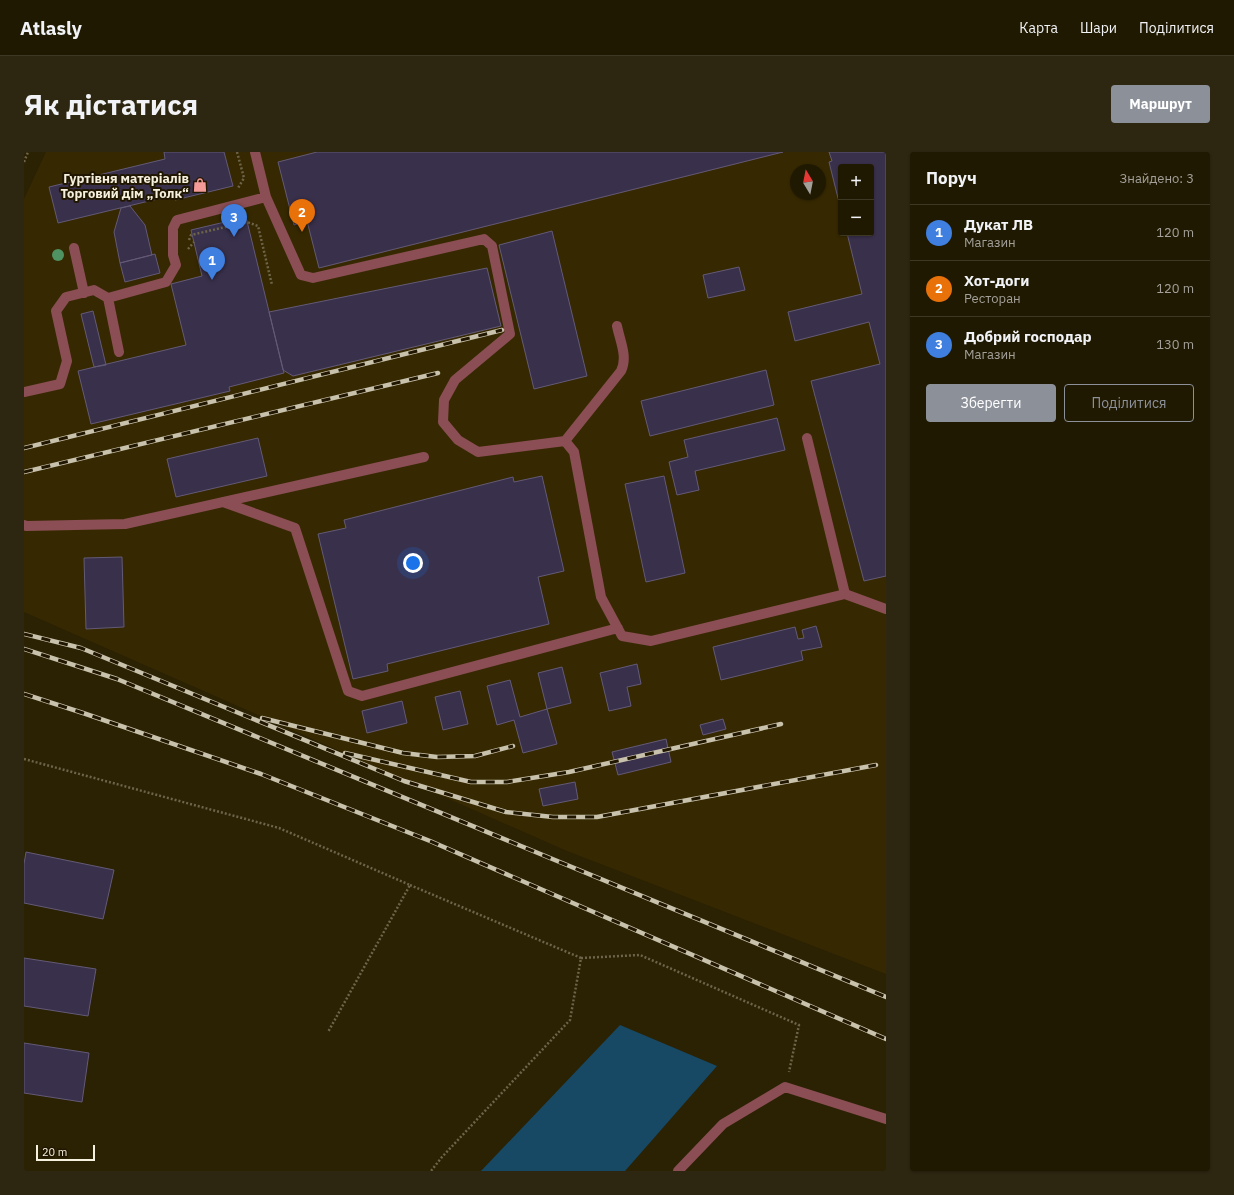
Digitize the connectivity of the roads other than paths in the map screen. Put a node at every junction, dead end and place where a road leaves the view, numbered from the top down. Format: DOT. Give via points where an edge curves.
graph roads {
  1 [pos="255,152"];
  2 [pos="266,197"];
  3 [pos="74,248"];
  4 [pos="84,292"];
  5 [pos="108,298"];
  6 [pos="617,326"];
  7 [pos="119,352"];
  8 [pos="24,392"];
  9 [pos="807,438"];
  10 [pos="565,442"];
  11 [pos="424,457"];
  12 [pos="223,502"];
  13 [pos="24,525"];
  14 [pos="846,594"];
  15 [pos="886,609"];
  16 [pos="618,628"];
  17 [pos="886,1119"];
  18 [pos="678,1171"];
  1 -- 2 [label="street"];
  2 -- 5 [label="street" via="177,220 173,228 173,255 176,265 166,282"];
  2 -- 10 [label="street" via="302,275 313,278 484,239 492,246 510,334 455,380 444,400 443,422 458,440 478,452"];
  3 -- 4 [label="street"];
  4 -- 5 [label="street" via="94,290"];
  4 -- 8 [label="street" via="66,297 56,311 67,362 60,384"];
  5 -- 7 [label="street"];
  6 -- 10 [label="street" via="624,366"];
  9 -- 14 [label="street"];
  10 -- 16 [label="street" via="574,452 600,597"];
  11 -- 12 [label="street"];
  12 -- 13 [label="street" via="125,524"];
  12 -- 16 [label="street" via="295,528 348,691 362,696"];
  14 -- 15 [label="street"];
  14 -- 16 [label="street" via="651,641 622,636"];
  17 -- 18 [label="street" via="785,1087 723,1124"];
}
